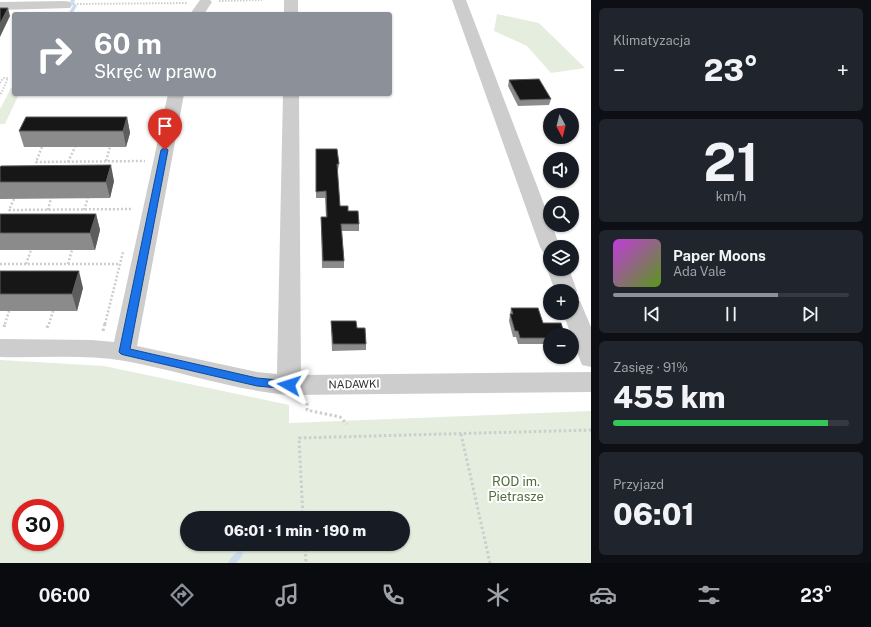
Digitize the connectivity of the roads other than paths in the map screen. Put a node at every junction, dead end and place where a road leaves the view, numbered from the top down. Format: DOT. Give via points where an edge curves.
graph roads {
  1 [pos="292,0"];
  2 [pos="458,0"];
  3 [pos="205,2"];
  4 [pos="70,5"];
  5 [pos="0,6"];
  6 [pos="198,12"];
  7 [pos="291,12"];
  8 [pos="176,96"];
  9 [pos="291,96"];
  10 [pos="547,240"];
  11 [pos="577,320"];
  12 [pos="2,337"];
  13 [pos="124,352"];
  14 [pos="591,358"];
  15 [pos="591,382"];
  16 [pos="297,385"];
  1 -- 7 [label="street"];
  2 -- 10 [label="street"];
  3 -- 6 [label="street"];
  4 -- 5 [label="street"];
  8 -- 13 [label="street"];
  9 -- 16 [label="street"];
  11 -- 14 [label="street"];
  12 -- 13 [label="street, NADAWKI"];
  13 -- 16 [label="street, NADAWKI" via="257,382"];
  15 -- 16 [label="street, NADAWKI"];
}
